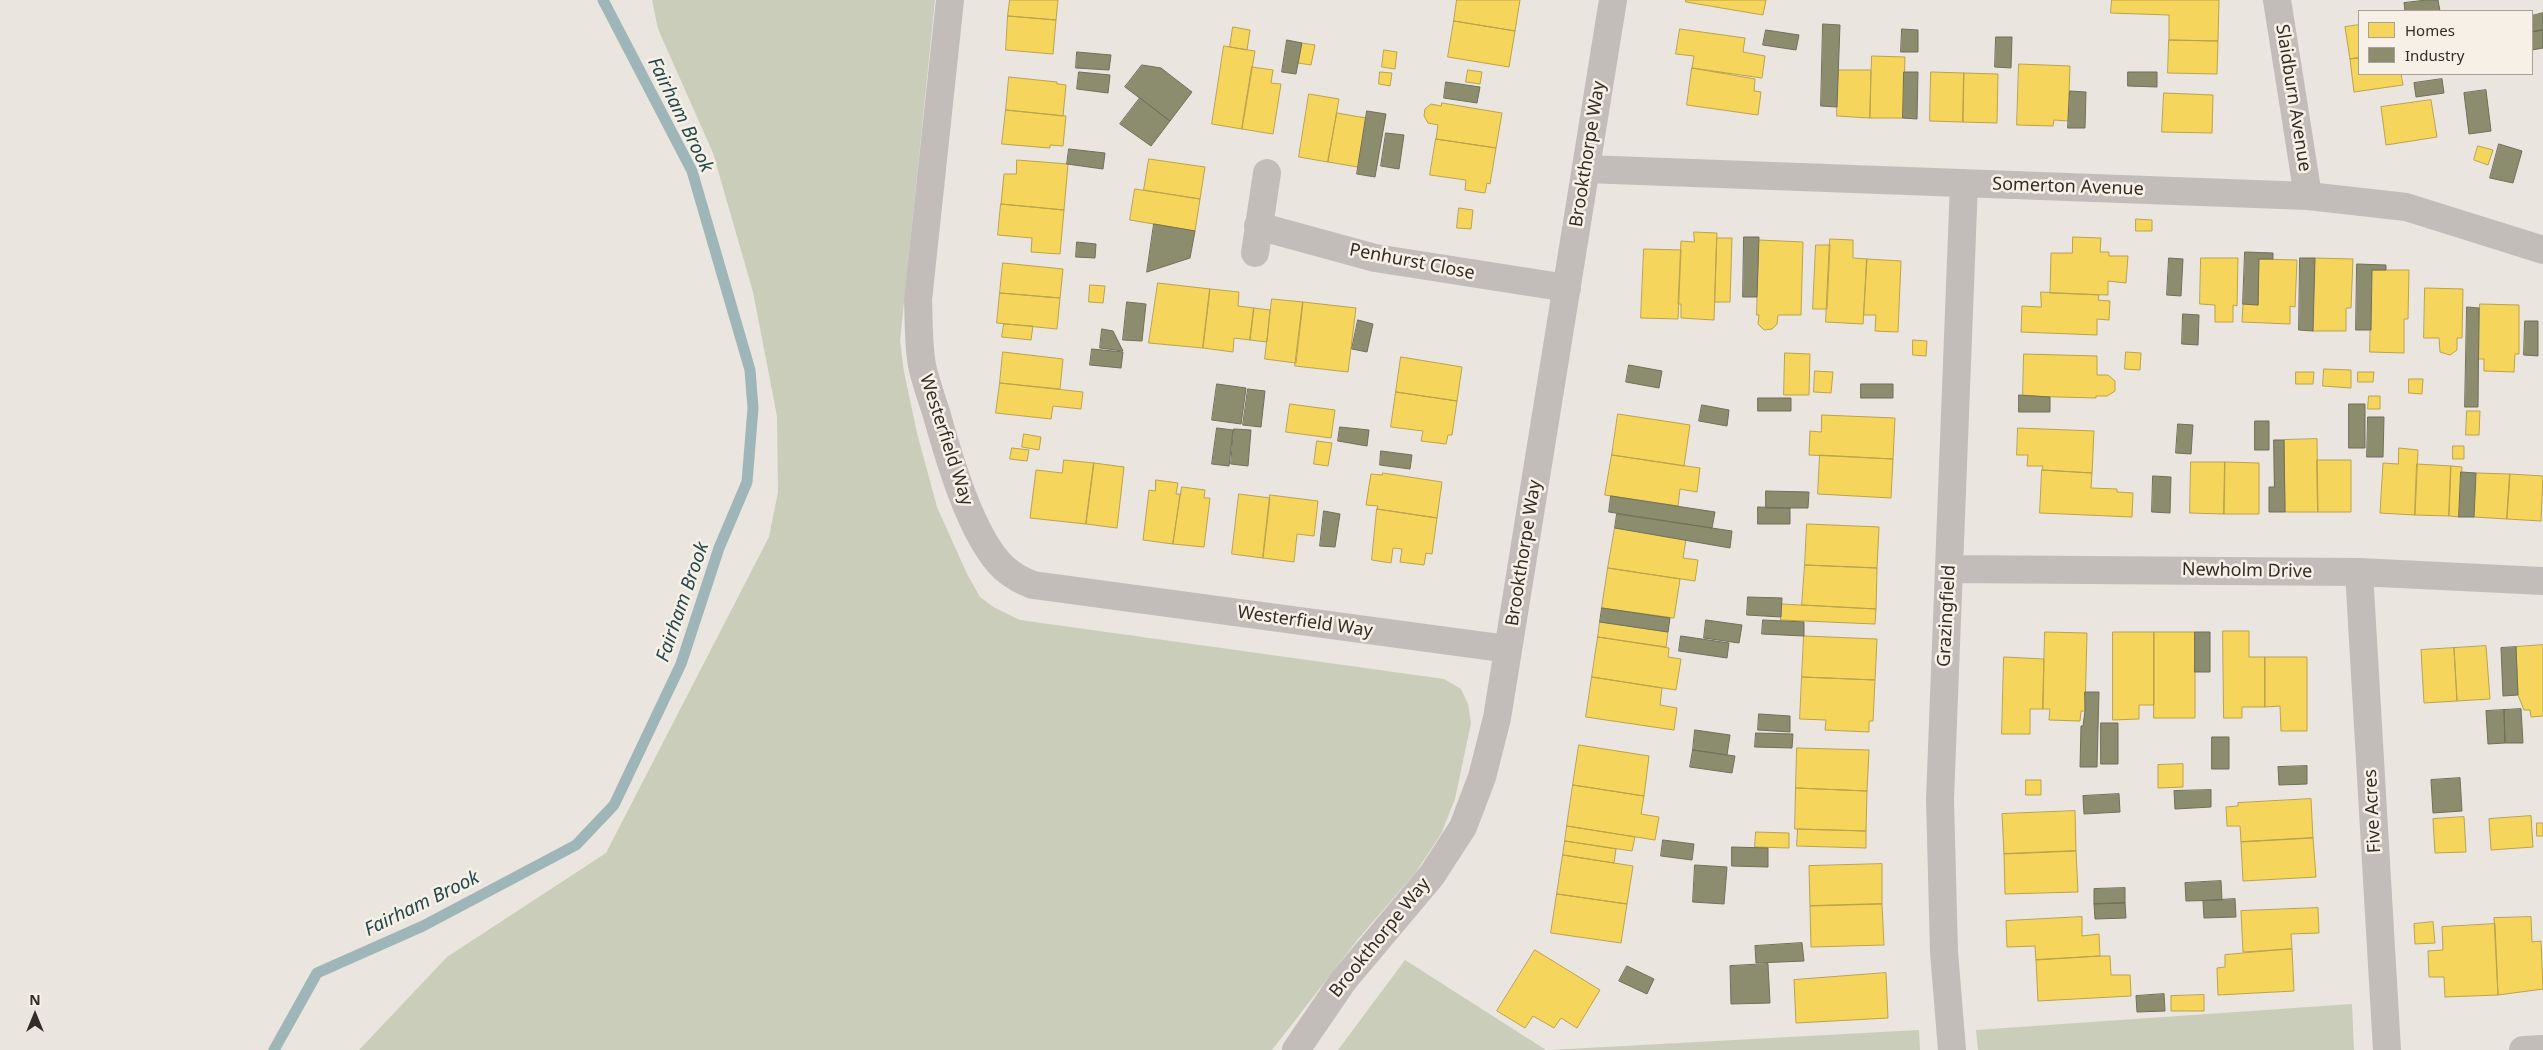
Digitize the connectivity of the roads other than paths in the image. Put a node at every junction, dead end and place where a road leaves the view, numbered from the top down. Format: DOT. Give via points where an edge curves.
graph roads {
  1 [pos="950,0"];
  2 [pos="1613,0"];
  3 [pos="2277,0"];
  4 [pos="1586,169"];
  5 [pos="1266,173"];
  6 [pos="1964,183"];
  7 [pos="2308,196"];
  8 [pos="1258,226"];
  9 [pos="2543,250"];
  10 [pos="1255,253"];
  11 [pos="1567,288"];
  12 [pos="1950,569"];
  13 [pos="2359,572"];
  14 [pos="2543,581"];
  15 [pos="1508,649"];
  16 [pos="2543,1049"];
  17 [pos="1296,1050"];
  18 [pos="1952,1050"];
  19 [pos="2387,1050"];
  20 [pos="2523,1050"];
  1 -- 15 [label="street, Westerfield Way" via="918,300 919,339 922,365 949,459 972,517 1003,567 1019,579 1033,584"];
  2 -- 4 [label="street, Brookthorpe Way"];
  3 -- 7 [label="street, Slaidburn Avenue"];
  4 -- 6 [label="street, Somerton Avenue"];
  4 -- 11 [label="street, Brookthorpe Way"];
  5 -- 8 [label="street"];
  6 -- 7 [label="street, Somerton Avenue"];
  6 -- 12 [label="street, Grazingfield"];
  7 -- 9 [label="street, Somerton Avenue" via="2406,207"];
  8 -- 10 [label="street"];
  8 -- 11 [label="street, Penhurst Close" via="1375,258"];
  11 -- 15 [label="street, Brookthorpe Way"];
  12 -- 13 [label="street, Newholm Drive"];
  12 -- 18 [label="street, Grazingfield" via="1940,799 1944,952"];
  13 -- 14 [label="street, Newholm Drive"];
  13 -- 19 [label="street, Five Acres"];
  15 -- 17 [label="street, Brookthorpe Way" via="1493,735 1482,777 1463,827 1432,875 1343,981"];
  16 -- 20 [label="street"];
}
